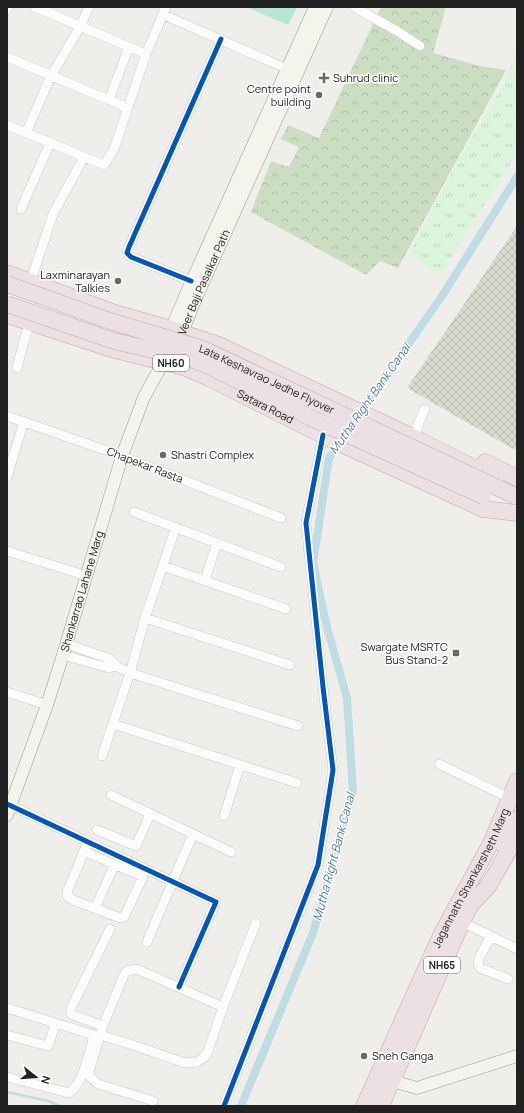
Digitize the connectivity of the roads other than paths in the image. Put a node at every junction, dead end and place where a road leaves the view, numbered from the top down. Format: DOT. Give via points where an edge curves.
graph roads {
  1 [pos="8,7"];
  2 [pos="89,7"];
  3 [pos="315,7"];
  4 [pos="327,7"];
  5 [pos="354,7"];
  6 [pos="41,8"];
  7 [pos="7,10"];
  8 [pos="165,11"];
  9 [pos="80,27"];
  10 [pos="221,39"];
  11 [pos="420,46"];
  12 [pos="130,47"];
  13 [pos="146,54"];
  14 [pos="7,57"];
  15 [pos="292,71"];
  16 [pos="51,76"];
  17 [pos="109,100"];
  18 [pos="128,108"];
  19 [pos="7,125"];
  20 [pos="26,133"];
  21 [pos="50,143"];
  22 [pos="84,157"];
  23 [pos="21,209"];
  24 [pos="7,273"];
  25 [pos="192,281"];
  26 [pos="30,283"];
  27 [pos="7,284"];
  28 [pos="7,304"];
  29 [pos="7,315"];
  30 [pos="29,322"];
  31 [pos="177,330"];
  32 [pos="163,364"];
  33 [pos="17,368"];
  34 [pos="425,409"];
  35 [pos="7,416"];
  36 [pos="24,422"];
  37 [pos="325,436"];
  38 [pos="417,439"];
  39 [pos="410,455"];
  40 [pos="122,456"];
  41 [pos="7,477"];
  42 [pos="517,478"];
  43 [pos="517,489"];
  44 [pos="517,497"];
  45 [pos="134,512"];
  46 [pos="513,512"];
  47 [pos="281,518"];
  48 [pos="176,527"];
  49 [pos="217,543"];
  50 [pos="7,551"];
  51 [pos="163,566"];
  52 [pos="281,566"];
  53 [pos="87,576"];
  54 [pos="205,580"];
  55 [pos="286,608"];
  56 [pos="145,618"];
  57 [pos="65,649"];
  58 [pos="290,665"];
  59 [pos="130,672"];
  60 [pos="7,692"];
  61 [pos="47,705"];
  62 [pos="113,724"];
  63 [pos="298,726"];
  64 [pos="102,756"];
  65 [pos="439,764"];
  66 [pos="240,765"];
  67 [pos="517,781"];
  68 [pos="297,783"];
  69 [pos="111,795"];
  70 [pos="513,798"];
  71 [pos="8,808"];
  72 [pos="150,814"];
  73 [pos="224,816"];
  74 [pos="517,820"];
  75 [pos="97,830"];
  76 [pos="193,834"];
  77 [pos="517,836"];
  78 [pos="88,842"];
  79 [pos="84,851"];
  80 [pos="231,852"];
  81 [pos="115,864"];
  82 [pos="174,882"];
  83 [pos="470,906"];
  84 [pos="95,908"];
  85 [pos="462,922"];
  86 [pos="256,923"];
  87 [pos="110,929"];
  88 [pos="491,936"];
  89 [pos="147,942"];
  90 [pos="517,949"];
  91 [pos="508,979"];
  92 [pos="179,987"];
  93 [pos="223,1007"];
  94 [pos="7,1008"];
  95 [pos="56,1022"];
  96 [pos="103,1026"];
  97 [pos="7,1035"];
  98 [pos="100,1035"];
  99 [pos="517,1056"];
  100 [pos="7,1077"];
  101 [pos="385,1079"];
  102 [pos="153,1101"];
  103 [pos="224,1106"];
  104 [pos="364,1106"];
  105 [pos="381,1106"];
  1 -- 7 [label="street"];
  2 -- 9 [label="street"];
  3 -- 15 [label="main road, Veer Baji Pasalkar Path"];
  4 -- 15 [label="main road, Veer Baji Pasalkar Path"];
  5 -- 11 [label="street"];
  6 -- 9 [label="street"];
  8 -- 10 [label="street"];
  8 -- 13 [label="street"];
  9 -- 12 [label="street"];
  9 -- 16 [label="street"];
  10 -- 15 [label="street"];
  10 -- 25 [label="street" via="127,253"];
  12 -- 13 [label="street"];
  12 -- 17 [label="street"];
  13 -- 18 [label="street"];
  14 -- 16 [label="street"];
  15 -- 25 [label="main road, Veer Baji Pasalkar Path"];
  15 -- 31 [label="main road, Veer Baji Pasalkar Path"];
  16 -- 17 [label="street"];
  16 -- 20 [label="street"];
  17 -- 18 [label="street"];
  18 -- 22 [label="street" via="114,149 104,165"];
  19 -- 20 [label="street"];
  20 -- 21 [label="street"];
  21 -- 22 [label="street"];
  21 -- 23 [label="street"];
  22 -- 26 [label="street" via="53,214"];
  24 -- 26 [label="highway"];
  25 -- 31 [label="main road, Veer Baji Pasalkar Path"];
  26 -- 31 [label="highway" via="115,313"];
  27 -- 44 [label="highway, Late Keshavrao Jedhe Flyover, bridge" via="110,321 203,349"];
  28 -- 46 [label="highway, bridge" via="114,341 207,365 310,417"];
  29 -- 30 [label="highway, Satara Road / NH60"];
  30 -- 32 [label="highway, Satara Road / NH60"];
  30 -- 33 [label="street"];
  31 -- 32 [label="main road, Veer Baji Pasalkar Path"];
  31 -- 38 [label="highway" via="220,345"];
  32 -- 37 [label="highway, Satara Road / NH60" via="209,378"];
  32 -- 40 [label="main road, Shankarrao Lahane Marg" via="144,397"];
  34 -- 38 [label="street" via="419,422"];
  35 -- 36 [label="street, Chapekar Rasta"];
  36 -- 40 [label="street, Chapekar Rasta"];
  36 -- 41 [label="street"];
  37 -- 46 [label="highway, Satara Road / NH60" via="483,509"];
  37 -- 103 [label="street" via="306,523 333,770 318,865"];
  38 -- 39 [label="street"];
  38 -- 42 [label="highway" via="490,464"];
  38 -- 43 [label="highway"];
  40 -- 47 [label="street, Chapekar Rasta"];
  40 -- 53 [label="main road, Shankarrao Lahane Marg"];
  45 -- 48 [label="street"];
  48 -- 49 [label="street"];
  48 -- 51 [label="street"];
  49 -- 52 [label="street"];
  49 -- 54 [label="street"];
  50 -- 53 [label="street"];
  51 -- 54 [label="street"];
  51 -- 56 [label="street"];
  53 -- 57 [label="main road, Shankarrao Lahane Marg"];
  54 -- 55 [label="street"];
  56 -- 58 [label="street"];
  56 -- 59 [label="street"];
  57 -- 59 [label="street" via="110,659 116,666"];
  57 -- 61 [label="main road, Shankarrao Lahane Marg"];
  59 -- 62 [label="street"];
  59 -- 63 [label="street"];
  60 -- 61 [label="street"];
  61 -- 71 [label="main road, Shankarrao Lahane Marg"];
  62 -- 64 [label="street"];
  62 -- 66 [label="street"];
  65 -- 70 [label="street"];
  66 -- 68 [label="street"];
  66 -- 73 [label="street"];
  67 -- 70 [label="highway, Jagannath Shankarsheth Marg"];
  69 -- 72 [label="street"];
  70 -- 101 [label="highway, Jagannath Shankarsheth Marg / NH65" via="442,933"];
  71 -- 78 [label="street"];
  72 -- 75 [label="street" via="136,846"];
  72 -- 76 [label="street"];
  74 -- 83 [label="highway"];
  76 -- 80 [label="street"];
  76 -- 82 [label="street"];
  77 -- 83 [label="highway, Jagannath Shankarsheth Marg / NH65" via="489,885"];
  78 -- 79 [label="street"];
  78 -- 82 [label="street"];
  79 -- 81 [label="street"];
  79 -- 84 [label="street" via="67,896"];
  81 -- 84 [label="street"];
  81 -- 84 [label="street" via="143,877 124,917"];
  82 -- 89 [label="street"];
  82 -- 92 [label="street" via="216,902"];
  83 -- 85 [label="highway, Jagannath Shankarsheth Marg / NH65"];
  85 -- 88 [label="street"];
  85 -- 101 [label="highway, Jagannath Shankarsheth Marg / NH65"];
  86 -- 93 [label="street"];
  87 -- 96 [label="street" via="71,1008 73,1015"];
  88 -- 90 [label="street"];
  88 -- 91 [label="street" via="478,964 480,968"];
  92 -- 93 [label="street"];
  92 -- 96 [label="street" via="140,970 127,971"];
  93 -- 98 [label="street" via="207,1054 191,1063 178,1062"];
  94 -- 95 [label="street"];
  95 -- 97 [label="street" via="48,1046"];
  95 -- 100 [label="street" via="94,1035 74,1090 69,1093"];
  96 -- 98 [label="street"];
  98 -- 102 [label="street" via="89,1076 98,1084"];
  99 -- 101 [label="main road" via="417,1088"];
  101 -- 104 [label="highway, Jagannath Shankarsheth Marg / NH65"];
  101 -- 105 [label="highway, Jagannath Shankarsheth Marg / NH65"];
}
